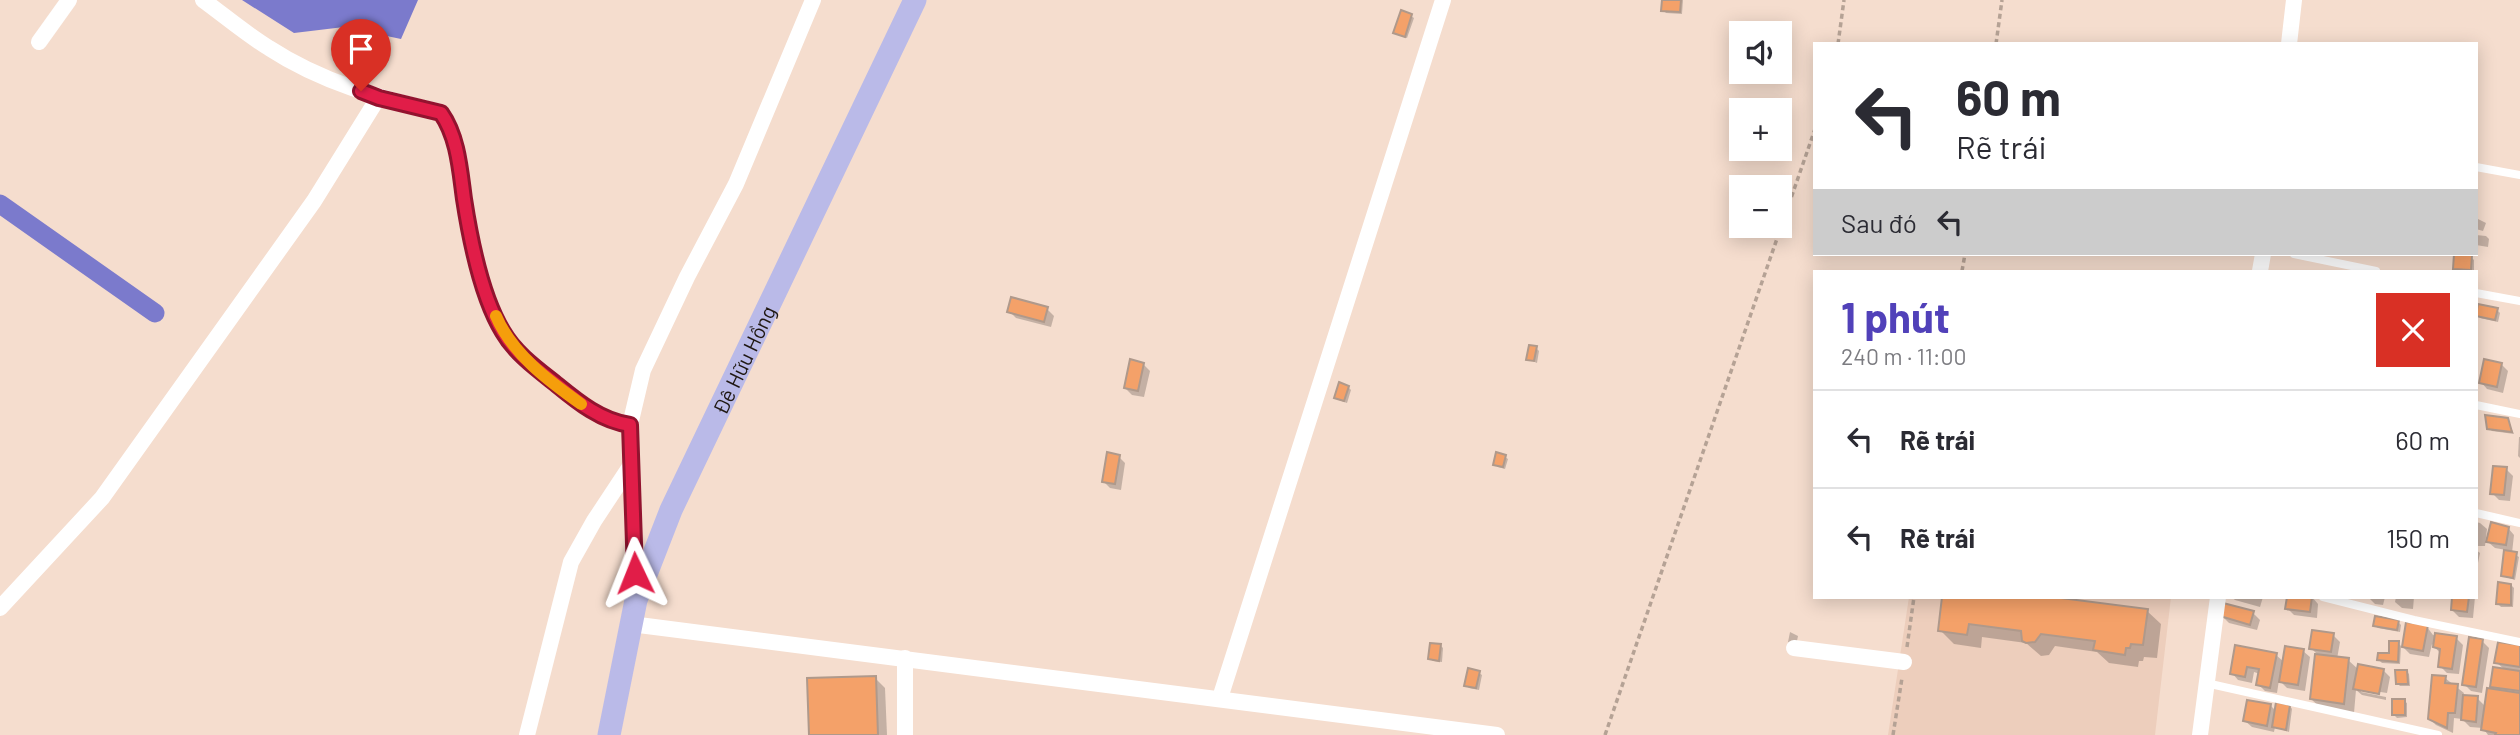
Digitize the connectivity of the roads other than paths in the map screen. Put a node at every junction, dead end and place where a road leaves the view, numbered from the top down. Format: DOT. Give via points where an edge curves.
graph roads {
  1 [pos="69,0"];
  2 [pos="203,0"];
  3 [pos="814,0"];
  4 [pos="915,0"];
  5 [pos="1443,0"];
  6 [pos="2294,0"];
  7 [pos="39,42"];
  8 [pos="2289,42"];
  9 [pos="379,98"];
  10 [pos="2478,167"];
  11 [pos="2520,175"];
  12 [pos="2304,256"];
  13 [pos="2371,270"];
  14 [pos="2478,293"];
  15 [pos="2520,301"];
  16 [pos="2478,405"];
  17 [pos="2520,414"];
  18 [pos="630,425"];
  19 [pos="631,465"];
  20 [pos="2478,513"];
  21 [pos="2520,523"];
  22 [pos="2218,599"];
  23 [pos="2331,599"];
  24 [pos="636,600"];
  25 [pos="0,608"];
  26 [pos="631,624"];
  27 [pos="2520,642"];
  28 [pos="1794,648"];
  29 [pos="905,658"];
  30 [pos="1904,662"];
  31 [pos="2206,683"];
  32 [pos="1220,698"];
  33 [pos="527,735"];
  34 [pos="609,735"];
  35 [pos="905,735"];
  36 [pos="1497,735"];
  37 [pos="2200,735"];
  38 [pos="2438,735"];
  1 -- 7 [label="street"];
  2 -- 9 [label="street" via="270,49"];
  3 -- 18 [label="street" via="736,184 643,370"];
  4 -- 24 [label="main road, Đê Hữu Hồng" via="671,510"];
  5 -- 32 [label="street"];
  6 -- 8 [label="street"];
  9 -- 18 [label="street" via="441,113 452,128 468,228 485,291 503,332 531,365 580,404 615,423"];
  9 -- 25 [label="street" via="314,201 102,498"];
  10 -- 11 [label="lane"];
  12 -- 13 [label="lane"];
  14 -- 15 [label="lane"];
  16 -- 17 [label="lane"];
  18 -- 19 [label="street"];
  19 -- 24 [label="street"];
  19 -- 33 [label="street" via="570,562"];
  20 -- 21 [label="lane"];
  22 -- 31 [label="street"];
  23 -- 27 [label="lane"];
  24 -- 26 [label="main road, Đê Hữu Hồng"];
  26 -- 29 [label="street"];
  26 -- 34 [label="main road, Đê Hữu Hồng"];
  28 -- 30 [label="street"];
  29 -- 32 [label="street"];
  29 -- 35 [label="street"];
  31 -- 37 [label="street"];
  31 -- 38 [label="lane"];
  32 -- 36 [label="street"];
}
